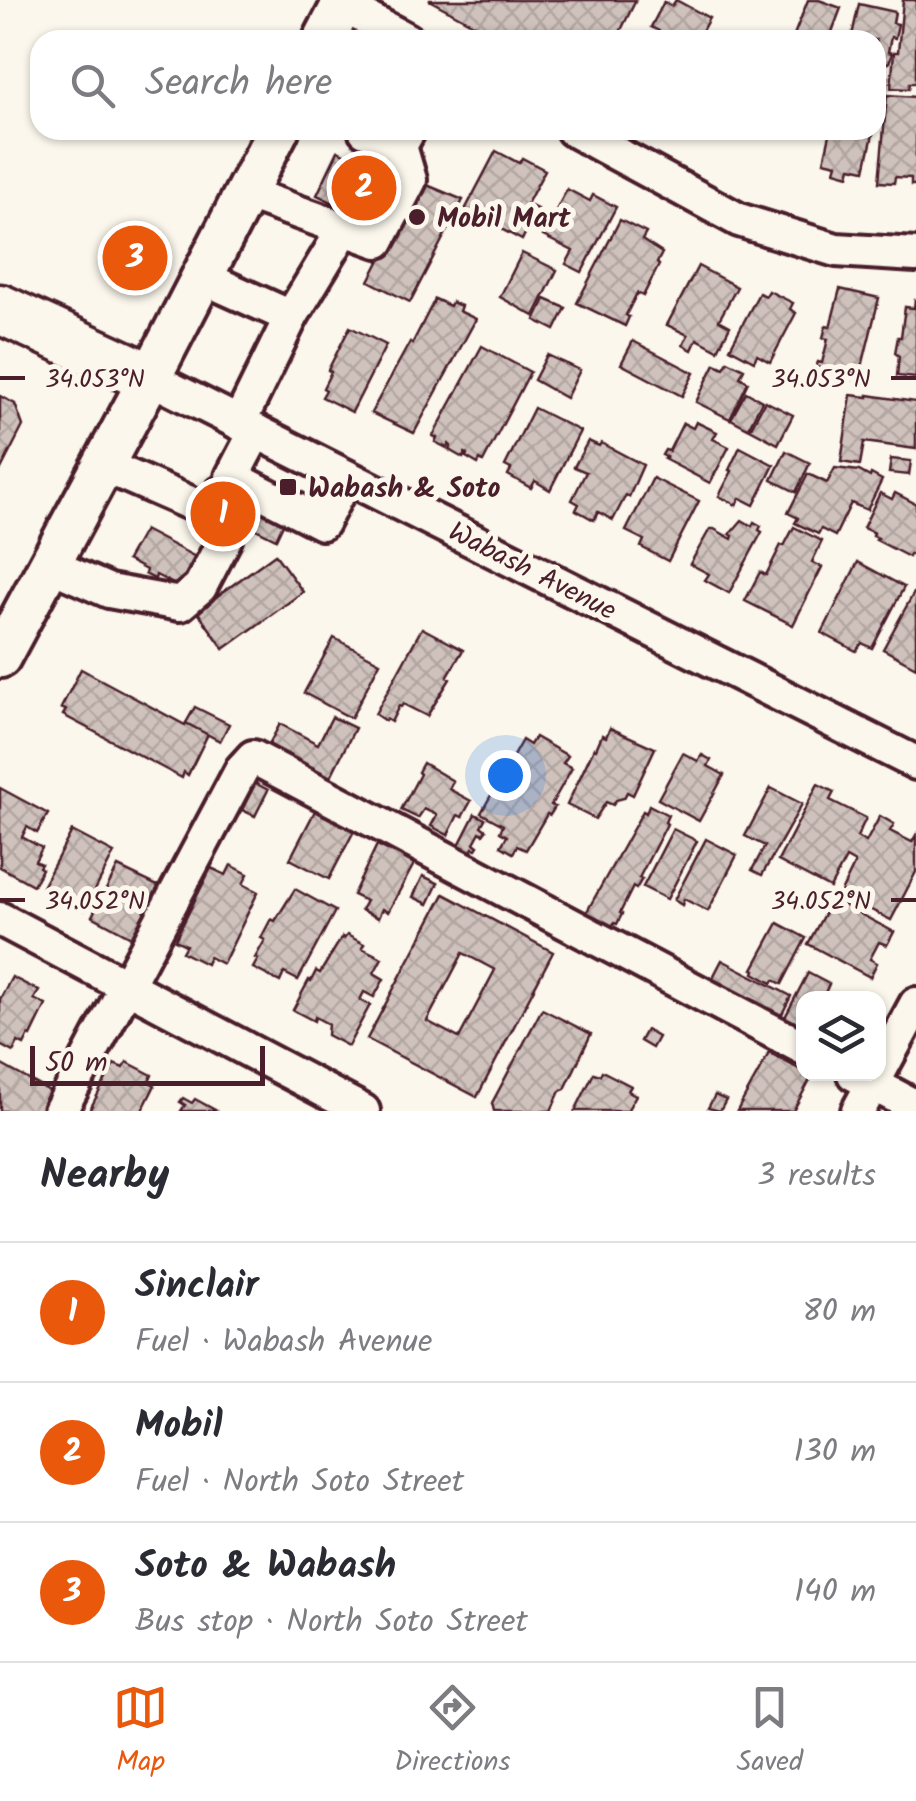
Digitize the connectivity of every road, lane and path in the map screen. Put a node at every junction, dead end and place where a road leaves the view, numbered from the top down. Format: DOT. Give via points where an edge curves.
graph roads {
  1 [pos="337,15"];
  2 [pos="380,30"];
  3 [pos="273,140"];
  4 [pos="404,140"];
  5 [pos="592,140"];
  6 [pos="246,192"];
  7 [pos="344,228"];
  8 [pos="916,255"];
  9 [pos="202,276"];
  10 [pos="0,309"];
  11 [pos="291,317"];
  12 [pos="150,378"];
  13 [pos="248,427"];
  14 [pos="103,464"];
  15 [pos="346,476"];
  16 [pos="232,477"];
  17 [pos="208,512"];
  18 [pos="50,565"];
  19 [pos="12,608"];
  20 [pos="0,657"];
  21 [pos="916,763"];
  22 [pos="0,919"];
  23 [pos="126,986"];
  24 [pos="916,1004"];
  25 [pos="796,1044"];
  26 [pos="861,1090"];
  27 [pos="326,1102"];
  28 [pos="916,1107"];
  29 [pos="60,1111"];
  30 [pos="363,1111"];
  1 -- 2 [label="street"];
  3 -- 6 [label="main road"];
  4 -- 7 [label="street" via="410,180 378,241"];
  5 -- 8 [label="street" via="738,220 836,250"];
  6 -- 7 [label="street"];
  6 -- 9 [label="main road"];
  7 -- 11 [label="street"];
  9 -- 11 [label="street"];
  9 -- 12 [label="main road"];
  10 -- 12 [label="highway"];
  11 -- 13 [label="street"];
  12 -- 13 [label="street, Wabash Avenue"];
  12 -- 14 [label="main road"];
  13 -- 15 [label="street, Wabash Avenue"];
  13 -- 16 [label="street"];
  14 -- 17 [label="street"];
  14 -- 18 [label="main road"];
  15 -- 16 [label="street" via="322,523"];
  15 -- 21 [label="street, Wabash Avenue"];
  16 -- 17 [label="street"];
  17 -- 18 [label="street" via="226,539 200,587 180,604 108,591"];
  18 -- 19 [label="main road"];
  19 -- 20 [label="main road"];
  22 -- 23 [label="street"];
  23 -- 25 [label="street" via="253,757"];
  23 -- 27 [label="street"];
  23 -- 29 [label="street"];
  24 -- 26 [label="street"];
  26 -- 28 [label="street"];
  27 -- 30 [label="street"];
}
